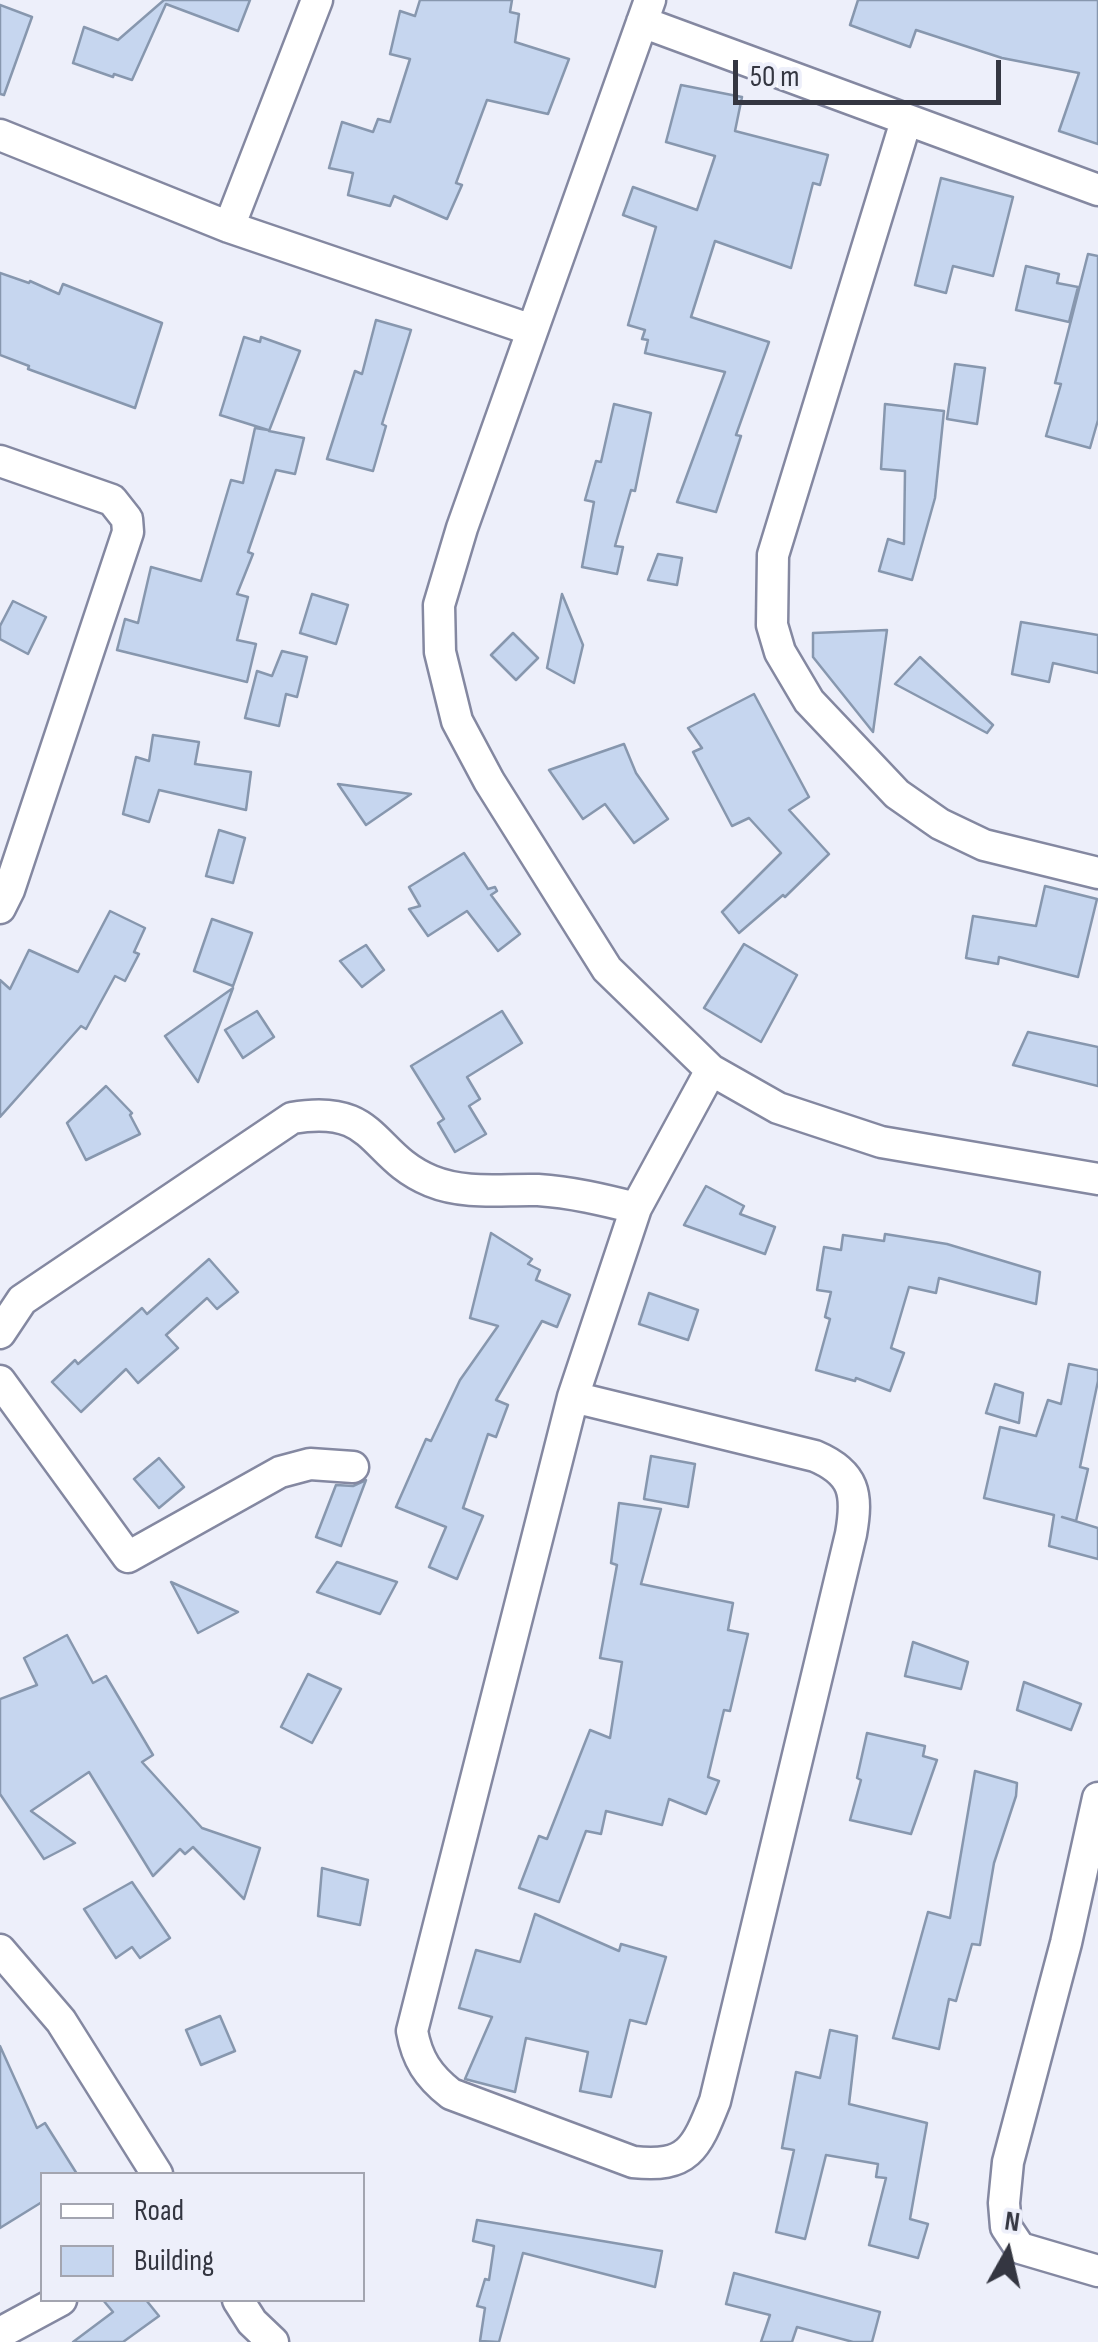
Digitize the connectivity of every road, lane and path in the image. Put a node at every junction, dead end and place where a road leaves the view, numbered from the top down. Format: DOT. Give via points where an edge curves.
graph roads {
  1 [pos="317,0"];
  2 [pos="646,11"];
  3 [pos="906,121"];
  4 [pos="0,136"];
  5 [pos="1098,190"];
  6 [pos="229,227"];
  7 [pos="532,330"];
  8 [pos="0,461"];
  9 [pos="1098,872"];
  10 [pos="0,908"];
  11 [pos="711,1070"];
  12 [pos="1098,1180"];
  13 [pos="636,1208"];
  14 [pos="0,1332"];
  15 [pos="0,1381"];
  16 [pos="573,1398"];
  17 [pos="352,1466"];
  18 [pos="1098,1798"];
  19 [pos="0,1950"];
  20 [pos="157,2172"];
  21 [pos="1098,2271"];
  22 [pos="56,2302"];
  23 [pos="239,2302"];
  24 [pos="0,2333"];
  25 [pos="273,2342"];
  1 -- 6 [label="street"];
  2 -- 3 [label="street"];
  2 -- 7 [label="street"];
  3 -- 5 [label="street"];
  3 -- 9 [label="street" via="773,555 772,625 809,700 897,794 984,845"];
  4 -- 6 [label="street"];
  6 -- 7 [label="street"];
  7 -- 11 [label="street" via="445,586 440,652 457,720 481,766 606,968"];
  8 -- 10 [label="street" via="112,500 128,532"];
  11 -- 12 [label="street" via="778,1108 881,1142"];
  11 -- 13 [label="street"];
  13 -- 14 [label="street" via="594,1197 430,1181 355,1122 338,1115 292,1118 22,1300"];
  13 -- 16 [label="street"];
  15 -- 17 [label="street" via="128,1556 280,1472 310,1464"];
  16 -- 16 [label="street" via="412,2031 424,2067 451,2094 633,2162 660,2165 677,2162 695,2146 714,2101 851,1534 854,1494 846,1476 816,1456"];
  18 -- 21 [label="street" via="1008,2162 1004,2202 1006,2228 1020,2248"];
  19 -- 20 [label="street" via="61,2021"];
  22 -- 24 [label="street"];
  23 -- 25 [label="street"];
}
